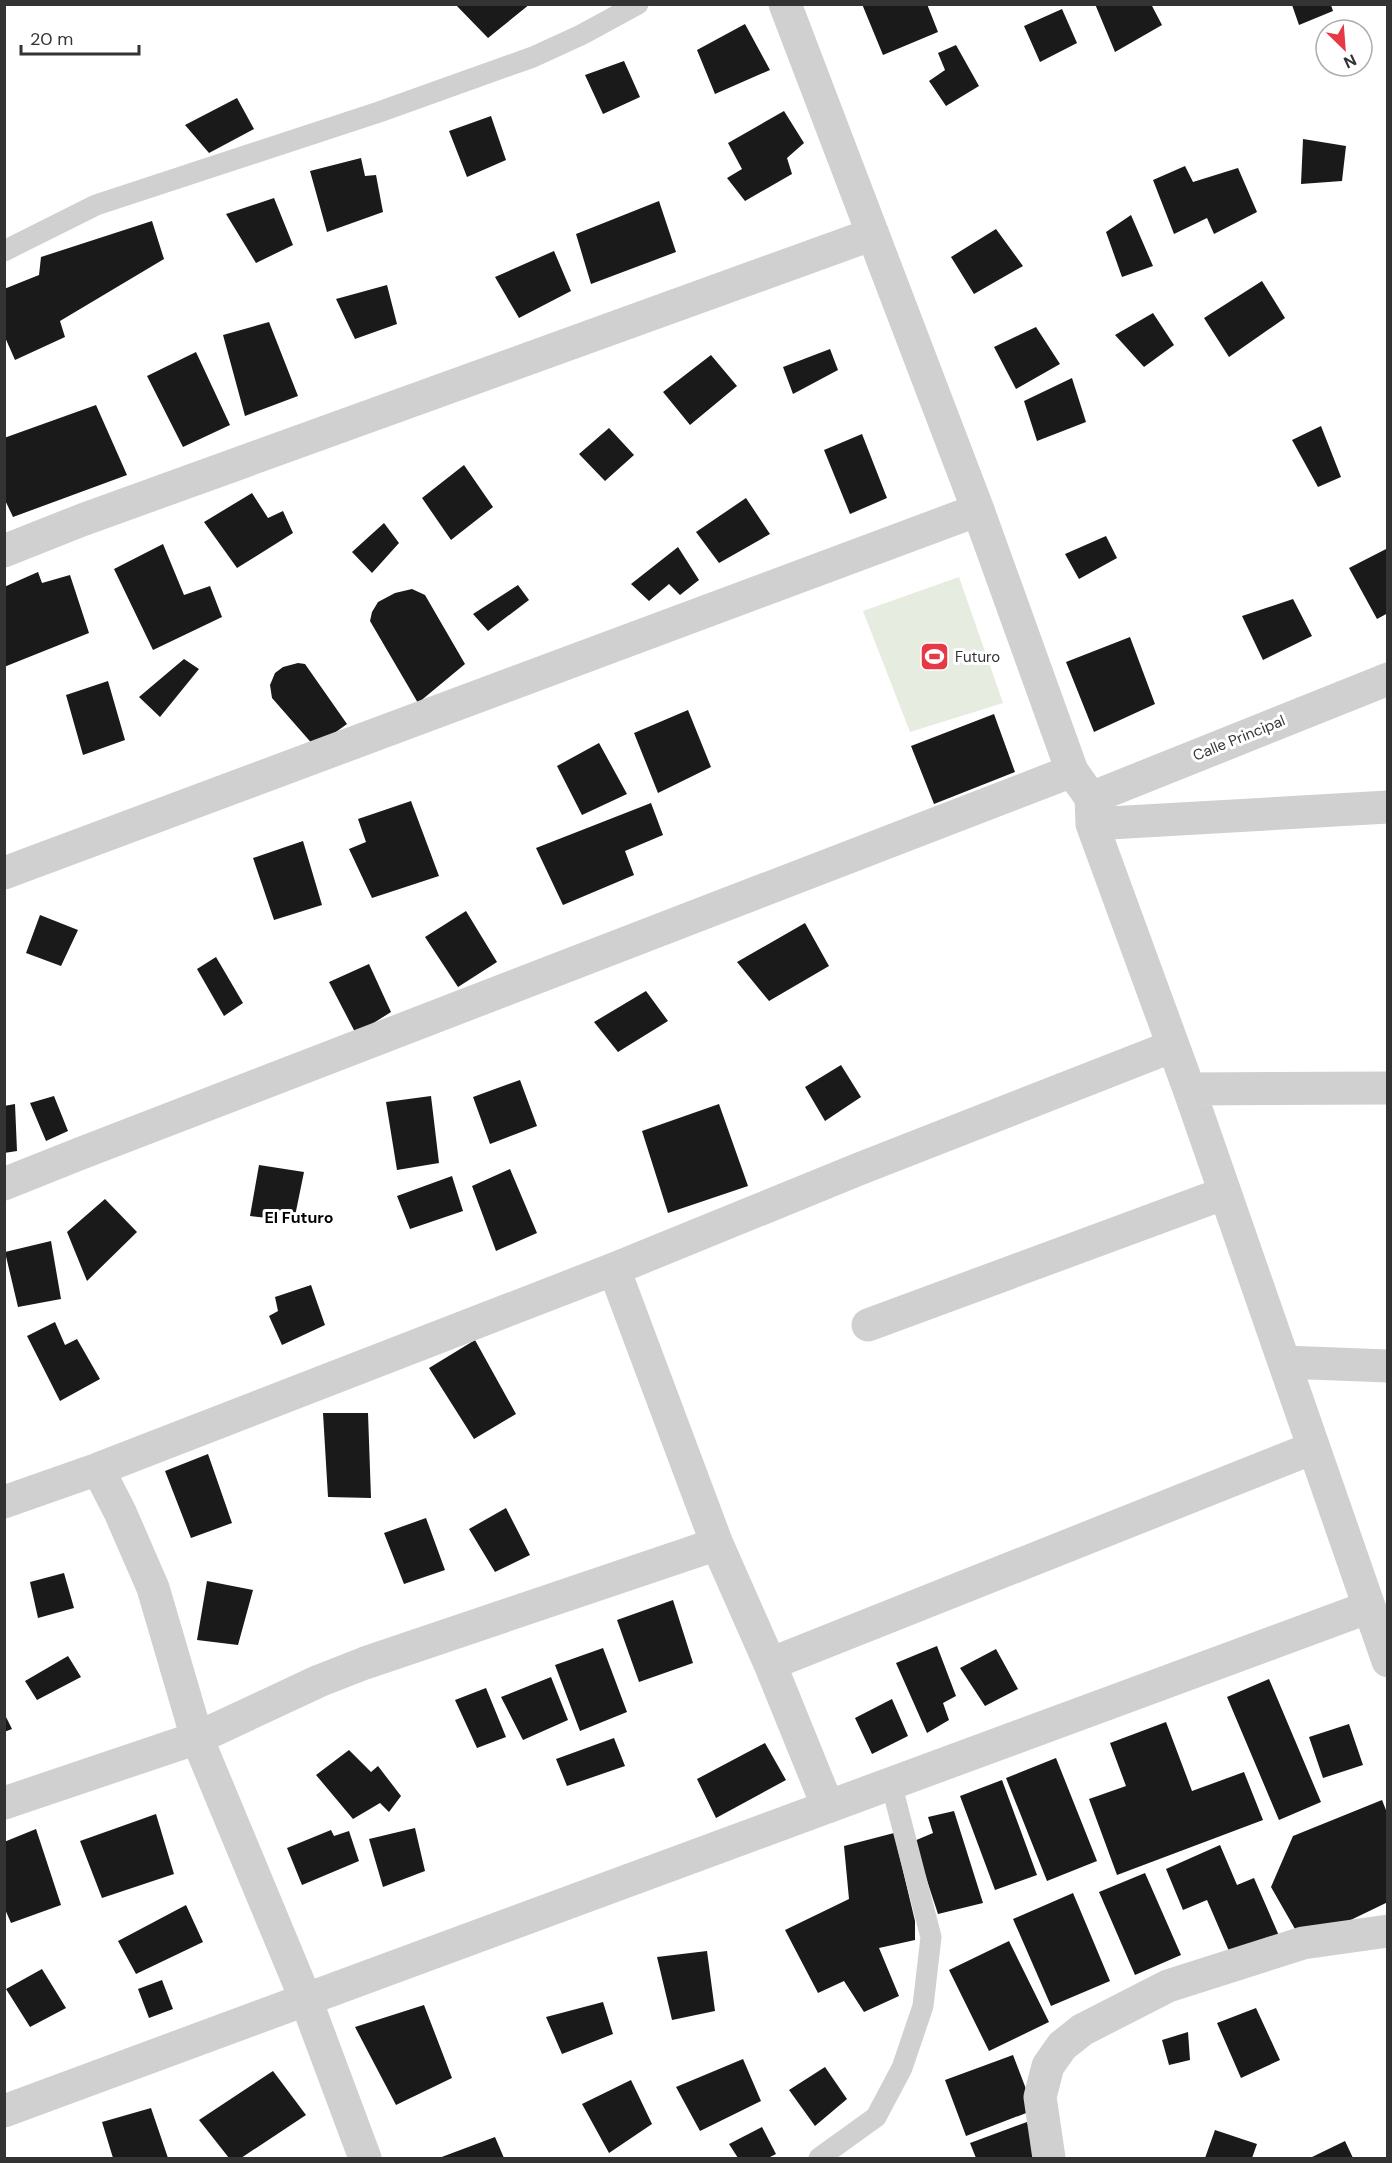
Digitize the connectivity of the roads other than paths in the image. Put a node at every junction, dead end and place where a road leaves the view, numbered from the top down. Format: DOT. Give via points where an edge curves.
graph roads {
  1 [pos="638,4"];
  2 [pos="785,4"];
  3 [pos="873,234"];
  4 [pos="4,251"];
  5 [pos="978,510"];
  6 [pos="4,551"];
  7 [pos="1388,679"];
  8 [pos="1072,771"];
  9 [pos="1388,807"];
  10 [pos="1091,811"];
  11 [pos="4,873"];
  12 [pos="1173,1046"];
  13 [pos="1388,1088"];
  14 [pos="1189,1089"];
  15 [pos="4,1184"];
  16 [pos="1225,1193"];
  17 [pos="614,1269"];
  18 [pos="868,1324"];
  19 [pos="1284,1362"];
  20 [pos="1388,1366"];
  21 [pos="1313,1448"];
  22 [pos="98,1468"];
  23 [pos="4,1502"];
  24 [pos="717,1544"];
  25 [pos="1380,1634"];
  26 [pos="770,1664"];
  27 [pos="196,1738"];
  28 [pos="891,1783"];
  29 [pos="4,1803"];
  30 [pos="828,1806"];
  31 [pos="1388,1931"];
  32 [pos="306,2000"];
  33 [pos="4,2111"];
  34 [pos="365,2158"];
  35 [pos="819,2158"];
  36 [pos="1049,2158"];
  1 -- 4 [label="lane" via="533,57 96,206"];
  2 -- 3 [label="street"];
  3 -- 5 [label="street"];
  3 -- 6 [label="street"];
  5 -- 8 [label="street"];
  5 -- 11 [label="street"];
  7 -- 10 [label="street, Calle Principal"];
  8 -- 10 [label="street"];
  8 -- 15 [label="street"];
  9 -- 10 [label="street"];
  10 -- 12 [label="street"];
  12 -- 14 [label="street"];
  12 -- 17 [label="street" via="859,1168"];
  13 -- 14 [label="street"];
  14 -- 16 [label="street"];
  16 -- 18 [label="street"];
  16 -- 19 [label="street"];
  17 -- 22 [label="street"];
  17 -- 24 [label="street"];
  19 -- 20 [label="street"];
  19 -- 21 [label="street"];
  21 -- 25 [label="street"];
  21 -- 26 [label="street"];
  22 -- 23 [label="street"];
  22 -- 27 [label="street" via="153,1588"];
  24 -- 26 [label="street"];
  24 -- 27 [label="street" via="365,1663"];
  25 -- 28 [label="street"];
  26 -- 30 [label="street"];
  27 -- 29 [label="street"];
  27 -- 32 [label="street"];
  28 -- 30 [label="street"];
  28 -- 35 [label="lane" via="931,1937 923,2006 902,2068 876,2117"];
  30 -- 32 [label="street"];
  31 -- 36 [label="street" via="1303,1943 1168,1986 1082,2030 1062,2046 1048,2066 1040,2097"];
  32 -- 33 [label="street"];
  32 -- 34 [label="street"];
}
